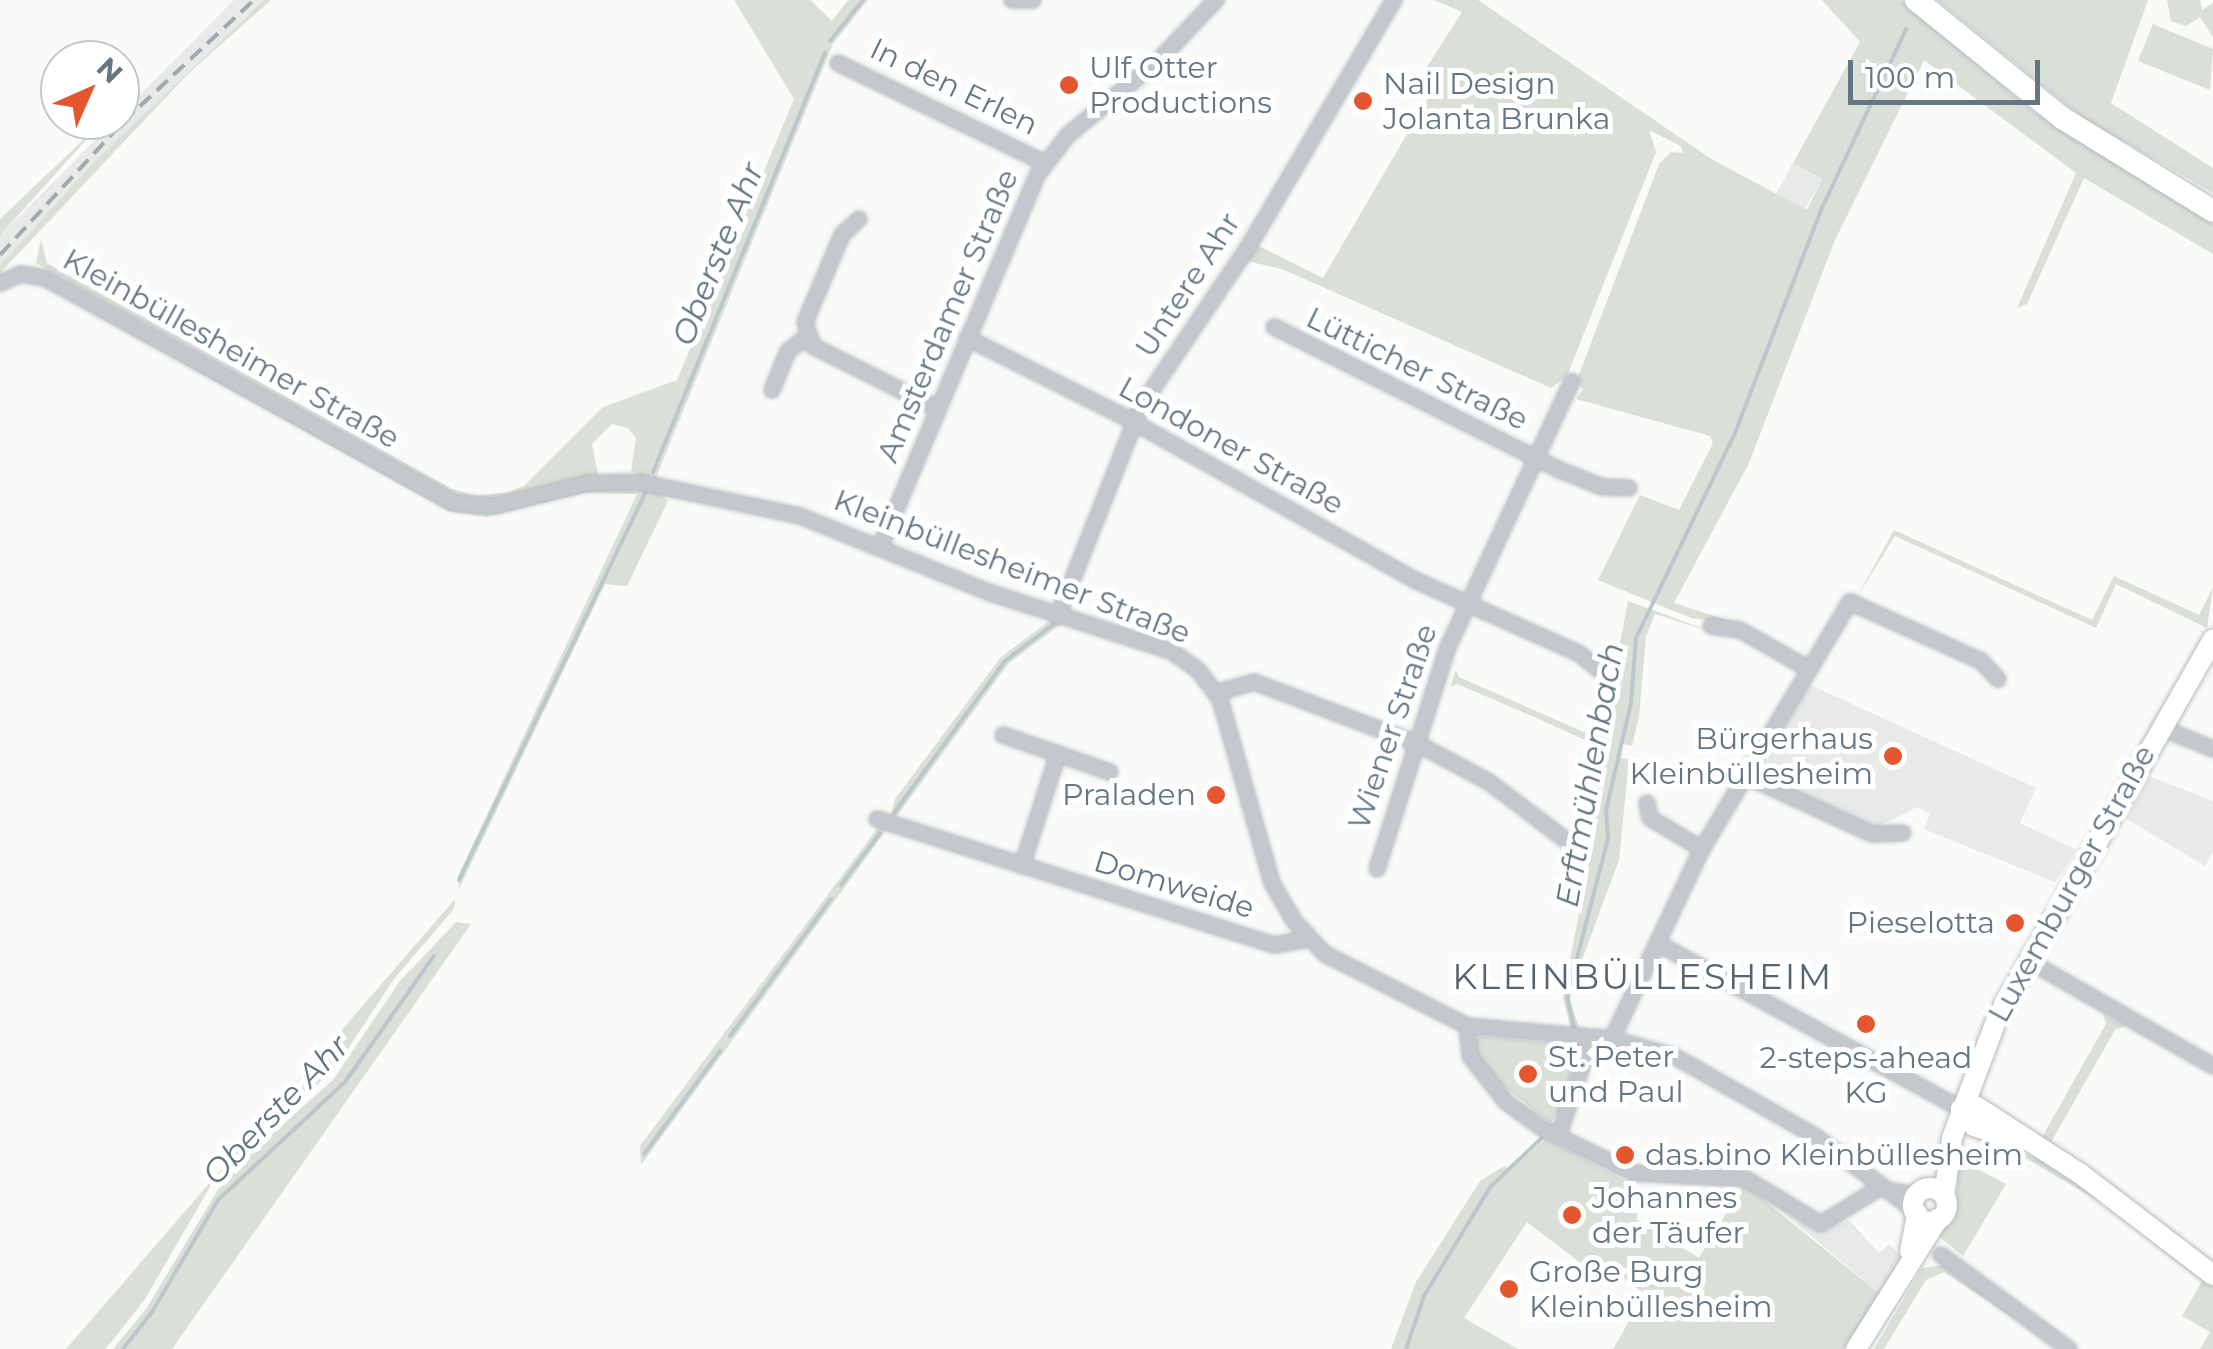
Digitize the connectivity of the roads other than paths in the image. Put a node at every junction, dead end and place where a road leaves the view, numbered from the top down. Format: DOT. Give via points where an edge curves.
graph roads {
  1 [pos="1012,0"];
  2 [pos="1033,0"];
  3 [pos="1216,0"];
  4 [pos="1394,0"];
  5 [pos="1916,0"];
  6 [pos="838,63"];
  7 [pos="1044,162"];
  8 [pos="2213,210"];
  9 [pos="859,218"];
  10 [pos="0,283"];
  11 [pos="1274,327"];
  12 [pos="810,335"];
  13 [pos="967,338"];
  14 [pos="1572,381"];
  15 [pos="772,390"];
  16 [pos="938,409"];
  17 [pos="1132,422"];
  18 [pos="1537,458"];
  19 [pos="1629,488"];
  20 [pos="881,545"];
  21 [pos="1467,604"];
  22 [pos="1058,616"];
  23 [pos="1711,626"];
  24 [pos="2213,639"];
  25 [pos="1809,669"];
  26 [pos="1599,670"];
  27 [pos="1998,679"];
  28 [pos="1216,693"];
  29 [pos="2159,727"];
  30 [pos="1003,735"];
  31 [pos="1418,744"];
  32 [pos="2213,748"];
  33 [pos="1058,754"];
  34 [pos="1110,772"];
  35 [pos="1746,776"];
  36 [pos="1647,803"];
  37 [pos="877,819"];
  38 [pos="1903,834"];
  39 [pos="1575,847"];
  40 [pos="1702,849"];
  41 [pos="1022,866"];
  42 [pos="1377,869"];
  43 [pos="1308,939"];
  44 [pos="1657,943"];
  45 [pos="2027,960"];
  46 [pos="1467,1026"];
  47 [pos="1582,1038"];
  48 [pos="1612,1039"];
  49 [pos="2213,1066"];
  50 [pos="1961,1109"];
  51 [pos="1551,1133"];
  52 [pos="1882,1187"];
  53 [pos="1924,1201"];
  54 [pos="1941,1255"];
  55 [pos="2213,1276"];
  56 [pos="1856,1349"];
  57 [pos="2069,1349"];
  1 -- 2 [label="street"];
  3 -- 7 [label="street, Amsterdamer Straße"];
  4 -- 17 [label="street, Untere Ahr" via="1242,256"];
  5 -- 8 [label="main road" via="2049,108"];
  6 -- 7 [label="street, In den Erlen"];
  7 -- 13 [label="street, Amsterdamer Straße"];
  9 -- 12 [label="street" via="842,236 805,322"];
  10 -- 20 [label="street, Kleinbüllesheimer Straße" via="21,274 44,278 454,502 488,507 628,480 800,516"];
  11 -- 18 [label="street, Lütticher Straße"];
  12 -- 15 [label="street" via="788,351"];
  12 -- 16 [label="street" via="813,346"];
  13 -- 16 [label="street, Amsterdamer Straße"];
  13 -- 17 [label="street, Londoner Straße"];
  14 -- 18 [label="street, Wiener Straße"];
  16 -- 20 [label="street, Amsterdamer Straße"];
  17 -- 21 [label="street, Londoner Straße"];
  17 -- 22 [label="street, Untere Ahr"];
  18 -- 19 [label="street" via="1602,487"];
  18 -- 21 [label="street, Wiener Straße"];
  20 -- 22 [label="street, Kleinbüllesheimer Straße"];
  21 -- 26 [label="street, Wiener Straße" via="1580,654"];
  21 -- 31 [label="street, Wiener Straße"];
  22 -- 28 [label="street, Kleinbüllesheimer Straße" via="1171,651"];
  23 -- 25 [label="street" via="1740,630"];
  24 -- 29 [label="street, Luxemburger Straße"];
  25 -- 27 [label="street" via="1850,602 1981,661"];
  25 -- 35 [label="street"];
  28 -- 31 [label="street" via="1254,682"];
  28 -- 43 [label="street" via="1267,871"];
  29 -- 32 [label="street"];
  29 -- 45 [label="street, Luxemburger Straße"];
  30 -- 33 [label="street"];
  31 -- 39 [label="street" via="1489,782"];
  31 -- 42 [label="street, Wiener Straße"];
  33 -- 34 [label="street"];
  33 -- 41 [label="street"];
  35 -- 38 [label="street" via="1872,834"];
  35 -- 40 [label="street"];
  36 -- 40 [label="street" via="1650,818"];
  37 -- 41 [label="street, Domweide"];
  40 -- 44 [label="street"];
  41 -- 43 [label="street, Domweide" via="1274,946"];
  43 -- 46 [label="street" via="1350,970"];
  44 -- 48 [label="street"];
  44 -- 50 [label="street"];
  45 -- 49 [label="street"];
  45 -- 50 [label="street, Luxemburger Straße"];
  46 -- 47 [label="street"];
  46 -- 51 [label="street" via="1467,1049 1482,1077"];
  47 -- 48 [label="street"];
  47 -- 51 [label="street"];
  48 -- 52 [label="street" via="1716,1077 1815,1136"];
  50 -- 53 [label="street, Luxemburger Straße"];
  50 -- 55 [label="street" via="1974,1126 2040,1151 2100,1188"];
  51 -- 52 [label="street" via="1650,1178 1746,1179 1821,1224"];
  52 -- 53 [label="street"];
  53 -- 56 [label="street, Luxemburger Straße" via="1903,1268"];
  53 -- 56 [label="street, Luxemburger Straße" via="1938,1219"];
  54 -- 57 [label="street"];
}
